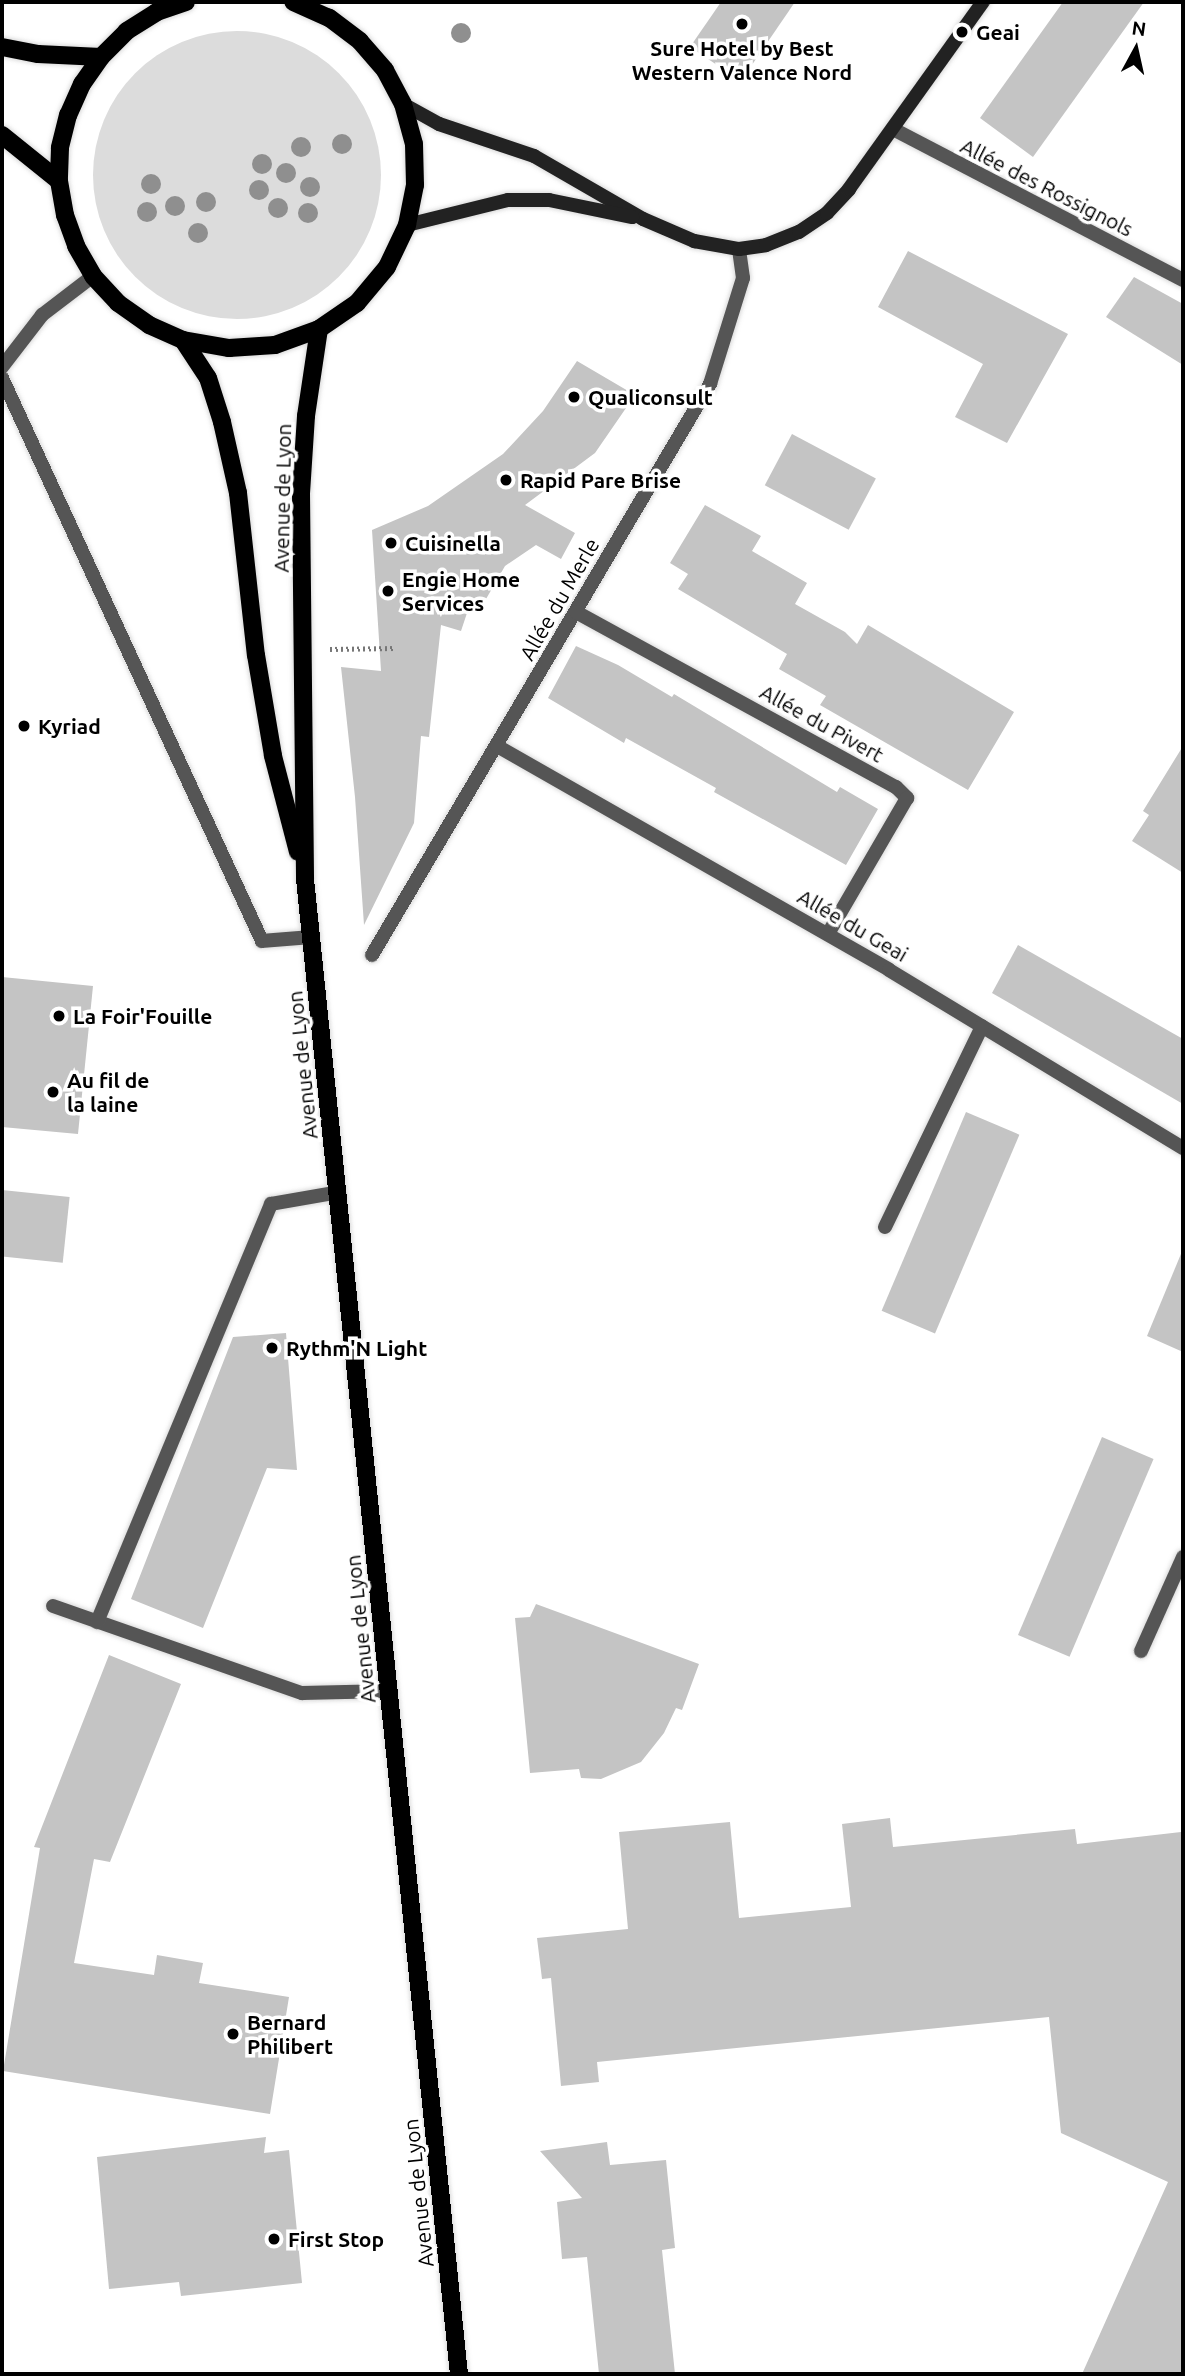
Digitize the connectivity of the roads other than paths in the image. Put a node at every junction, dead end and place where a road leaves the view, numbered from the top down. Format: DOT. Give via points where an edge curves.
graph roads {
  1 [pos="186,2"];
  2 [pos="294,2"];
  3 [pos="983,2"];
  4 [pos="158,7"];
  5 [pos="2,47"];
  6 [pos="101,57"];
  7 [pos="403,104"];
  8 [pos="893,129"];
  9 [pos="2,135"];
  10 [pos="59,181"];
  11 [pos="643,219"];
  12 [pos="407,225"];
  13 [pos="739,249"];
  14 [pos="93,276"];
  15 [pos="1183,280"];
  16 [pos="319,329"];
  17 [pos="183,340"];
  18 [pos="2,367"];
  19 [pos="2,378"];
  20 [pos="576,612"];
  21 [pos="497,746"];
  22 [pos="305,879"];
  23 [pos="828,934"];
  24 [pos="311,937"];
  25 [pos="372,955"];
  26 [pos="982,1026"];
  27 [pos="1183,1148"];
  28 [pos="339,1192"];
  29 [pos="885,1227"];
  30 [pos="1183,1557"];
  31 [pos="53,1606"];
  32 [pos="97,1622"];
  33 [pos="1141,1651"];
  34 [pos="389,1691"];
  35 [pos="459,2374"];
  1 -- 4 [label="main road"];
  2 -- 7 [label="main road" via="330,18 360,41"];
  3 -- 8 [label="main road"];
  4 -- 6 [label="main road"];
  5 -- 6 [label="main road"];
  6 -- 10 [label="main road" via="68,115"];
  7 -- 11 [label="main road" via="439,124 534,156"];
  7 -- 12 [label="main road" via="414,144 415,185"];
  8 -- 13 [label="main road" via="827,213 799,232 766,245"];
  8 -- 15 [label="street, Allée des Rossignols"];
  9 -- 10 [label="main road"];
  10 -- 14 [label="main road" via="72,236"];
  11 -- 12 [label="main road" via="549,200 508,200"];
  11 -- 13 [label="main road" via="694,241"];
  12 -- 16 [label="main road" via="387,267 357,303"];
  13 -- 20 [label="street, Allée du Merle" via="743,278 710,384"];
  14 -- 17 [label="main road" via="128,311"];
  14 -- 18 [label="street" via="41,315"];
  16 -- 17 [label="main road" via="275,345 252,347"];
  16 -- 22 [label="main road, Avenue de Lyon" via="301,494"];
  17 -- 22 [label="main road, Avenue de Lyon" via="208,378 233,470 267,721"];
  19 -- 24 [label="street" via="262,941"];
  20 -- 21 [label="street, Allée du Merle"];
  20 -- 23 [label="street, Allée du Pivert" via="895,787 907,798"];
  21 -- 23 [label="street, Allée du Geai"];
  21 -- 25 [label="street, Allée du Merle"];
  22 -- 24 [label="main road, Avenue de Lyon"];
  23 -- 26 [label="street, Allée du Geai"];
  24 -- 28 [label="main road, Avenue de Lyon"];
  26 -- 27 [label="street, Allée du Geai"];
  26 -- 29 [label="street"];
  28 -- 32 [label="street" via="271,1204"];
  28 -- 34 [label="main road, Avenue de Lyon"];
  30 -- 33 [label="street"];
  31 -- 32 [label="street"];
  32 -- 34 [label="street" via="302,1693"];
  34 -- 35 [label="main road, Avenue de Lyon"];
}
